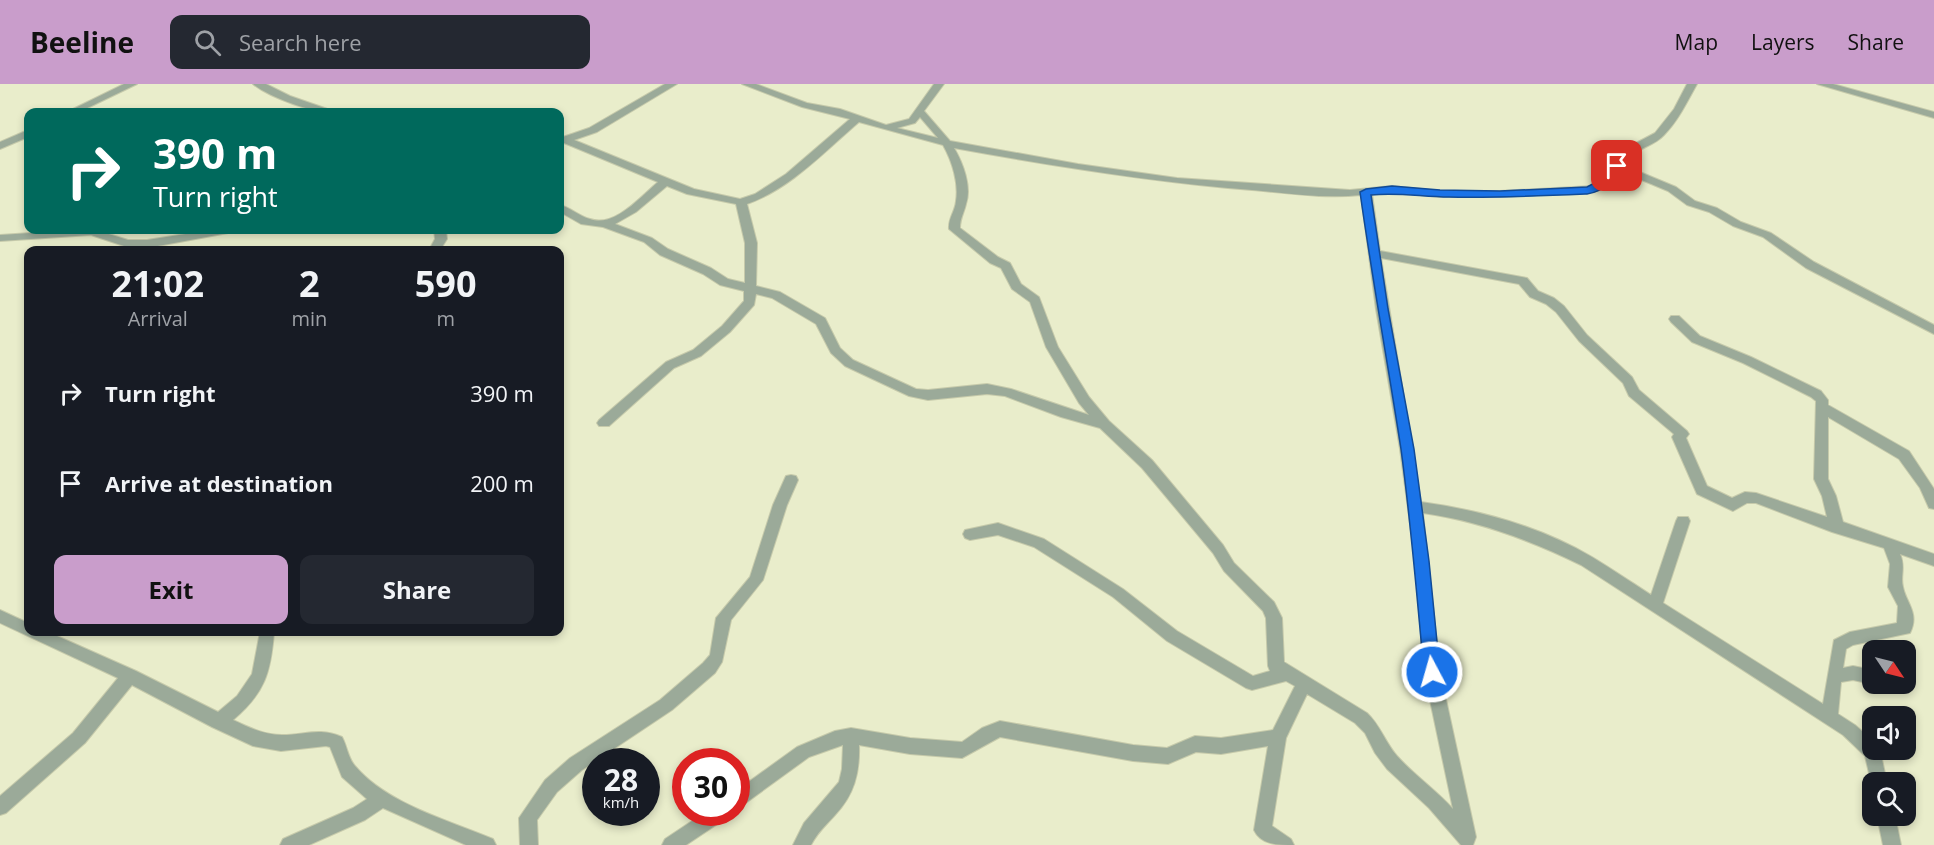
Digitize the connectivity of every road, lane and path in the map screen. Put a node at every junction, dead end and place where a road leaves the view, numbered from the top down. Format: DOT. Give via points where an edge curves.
graph roads {
  1 [pos="132,84"];
  2 [pos="258,84"];
  3 [pos="672,84"];
  4 [pos="747,84"];
  5 [pos="939,84"];
  6 [pos="1692,84"];
  7 [pos="1822,84"];
  8 [pos="81,108"];
  9 [pos="318,108"];
  10 [pos="920,112"];
  11 [pos="1934,115"];
  12 [pos="856,119"];
  13 [pos="886,128"];
  14 [pos="24,135"];
  15 [pos="564,140"];
  16 [pos="564,142"];
  17 [pos="949,144"];
  18 [pos="0,146"];
  19 [pos="1617,166"];
  20 [pos="665,182"];
  21 [pos="1366,192"];
  22 [pos="741,202"];
  23 [pos="564,210"];
  24 [pos="604,224"];
  25 [pos="61,234"];
  26 [pos="98,234"];
  27 [pos="205,234"];
  28 [pos="0,238"];
  29 [pos="1376,254"];
  30 [pos="751,290"];
  31 [pos="1675,319"];
  32 [pos="1934,330"];
  33 [pos="1823,408"];
  34 [pos="604,423"];
  35 [pos="1104,424"];
  36 [pos="791,480"];
  37 [pos="1934,504"];
  38 [pos="1415,507"];
  39 [pos="1683,521"];
  40 [pos="1837,528"];
  41 [pos="970,534"];
  42 [pos="1890,546"];
  43 [pos="1934,561"];
  44 [pos="1655,605"];
  45 [pos="0,616"];
  46 [pos="24,628"];
  47 [pos="42,636"];
  48 [pos="266,636"];
  49 [pos="1285,674"];
  50 [pos="1862,675"];
  51 [pos="130,676"];
  52 [pos="1834,676"];
  53 [pos="1304,684"];
  54 [pos="1830,718"];
  55 [pos="218,722"];
  56 [pos="851,736"];
  57 [pos="1278,737"];
  58 [pos="1877,772"];
  59 [pos="750,792"];
  60 [pos="383,798"];
  61 [pos="0,807"];
  62 [pos="700,826"];
  63 [pos="1888,826"];
  64 [pos="1468,842"];
  65 [pos="289,845"];
  66 [pos="487,845"];
  67 [pos="529,845"];
  68 [pos="671,845"];
  69 [pos="802,845"];
  70 [pos="1285,845"];
  71 [pos="1892,845"];
  1 -- 8 [label="street"];
  2 -- 9 [label="street"];
  3 -- 15 [label="street" via="593,130"];
  4 -- 12 [label="street"];
  5 -- 10 [label="street"];
  6 -- 19 [label="street" via="1659,135 1625,153"];
  7 -- 11 [label="street"];
  10 -- 13 [label="street" via="912,121"];
  10 -- 17 [label="street"];
  12 -- 13 [label="street"];
  12 -- 22 [label="street" via="790,176 759,196"];
  13 -- 17 [label="street"];
  14 -- 18 [label="street"];
  16 -- 20 [label="street"];
  17 -- 21 [label="street" via="1177,181"];
  17 -- 35 [label="street" via="961,174 963,199 954,216 955,229 1006,266 1016,285 1035,300 1052,347 1074,385"];
  19 -- 21 [label="street" via="1610,179 1587,190 1500,195 1392,189"];
  19 -- 32 [label="street" via="1767,235 1810,265"];
  20 -- 22 [label="street" via="691,192"];
  20 -- 24 [label="street"];
  21 -- 29 [label="street"];
  22 -- 30 [label="street" via="751,243"];
  23 -- 24 [label="street" via="590,223"];
  24 -- 30 [label="street" via="648,240 724,282"];
  25 -- 28 [label="street"];
  26 -- 27 [label="street" via="127,243 147,244"];
  29 -- 38 [label="street"];
  29 -- 40 [label="street" via="1522,281 1534,294 1560,309 1583,338 1628,380 1634,393 1682,434 1679,437 1696,484 1704,492 1733,505 1745,497 1756,498"];
  30 -- 34 [label="street" via="750,302 726,329 697,353 670,364"];
  30 -- 35 [label="street" via="776,295 818,317 835,350 849,363 921,395 987,389 1006,392"];
  31 -- 33 [label="street" via="1696,339 1816,394"];
  33 -- 37 [label="street" via="1904,455"];
  33 -- 40 [label="street" via="1821,479"];
  35 -- 49 [label="street" via="1147,464 1229,567 1269,607 1274,618 1274,660"];
  36 -- 67 [label="street" via="756,579 724,618 717,657 666,705 576,764 550,786 528,818"];
  38 -- 44 [label="street" via="1454,511 1544,539"];
  38 -- 64 [label="street" via="1432,672"];
  39 -- 44 [label="street"];
  40 -- 42 [label="street"];
  41 -- 49 [label="street" via="998,529 1040,543 1118,592 1172,636 1252,683"];
  42 -- 43 [label="street"];
  42 -- 52 [label="street" via="1897,564 1895,587 1905,606 1905,628 1850,639 1839,645"];
  44 -- 54 [label="street"];
  45 -- 46 [label="street"];
  47 -- 51 [label="street"];
  48 -- 55 [label="street" via="260,676 243,701"];
  49 -- 53 [label="street"];
  50 -- 52 [label="street"];
  51 -- 55 [label="street"];
  51 -- 61 [label="street" via="79,738"];
  52 -- 54 [label="street"];
  53 -- 57 [label="street"];
  53 -- 64 [label="street" via="1361,718 1393,763 1435,802"];
  54 -- 58 [label="street" via="1873,752"];
  55 -- 60 [label="street" via="253,738 327,738 336,742 349,771"];
  56 -- 57 [label="street" via="962,750 982,734 1000,729 1168,756 1195,744 1221,746"];
  56 -- 59 [label="street" via="803,752"];
  56 -- 69 [label="street" via="851,773 845,788 816,820"];
  57 -- 70 [label="street" via="1263,831"];
  60 -- 65 [label="street" via="350,818"];
  60 -- 66 [label="street"];
  62 -- 68 [label="street"];
  63 -- 71 [label="street"];
}
